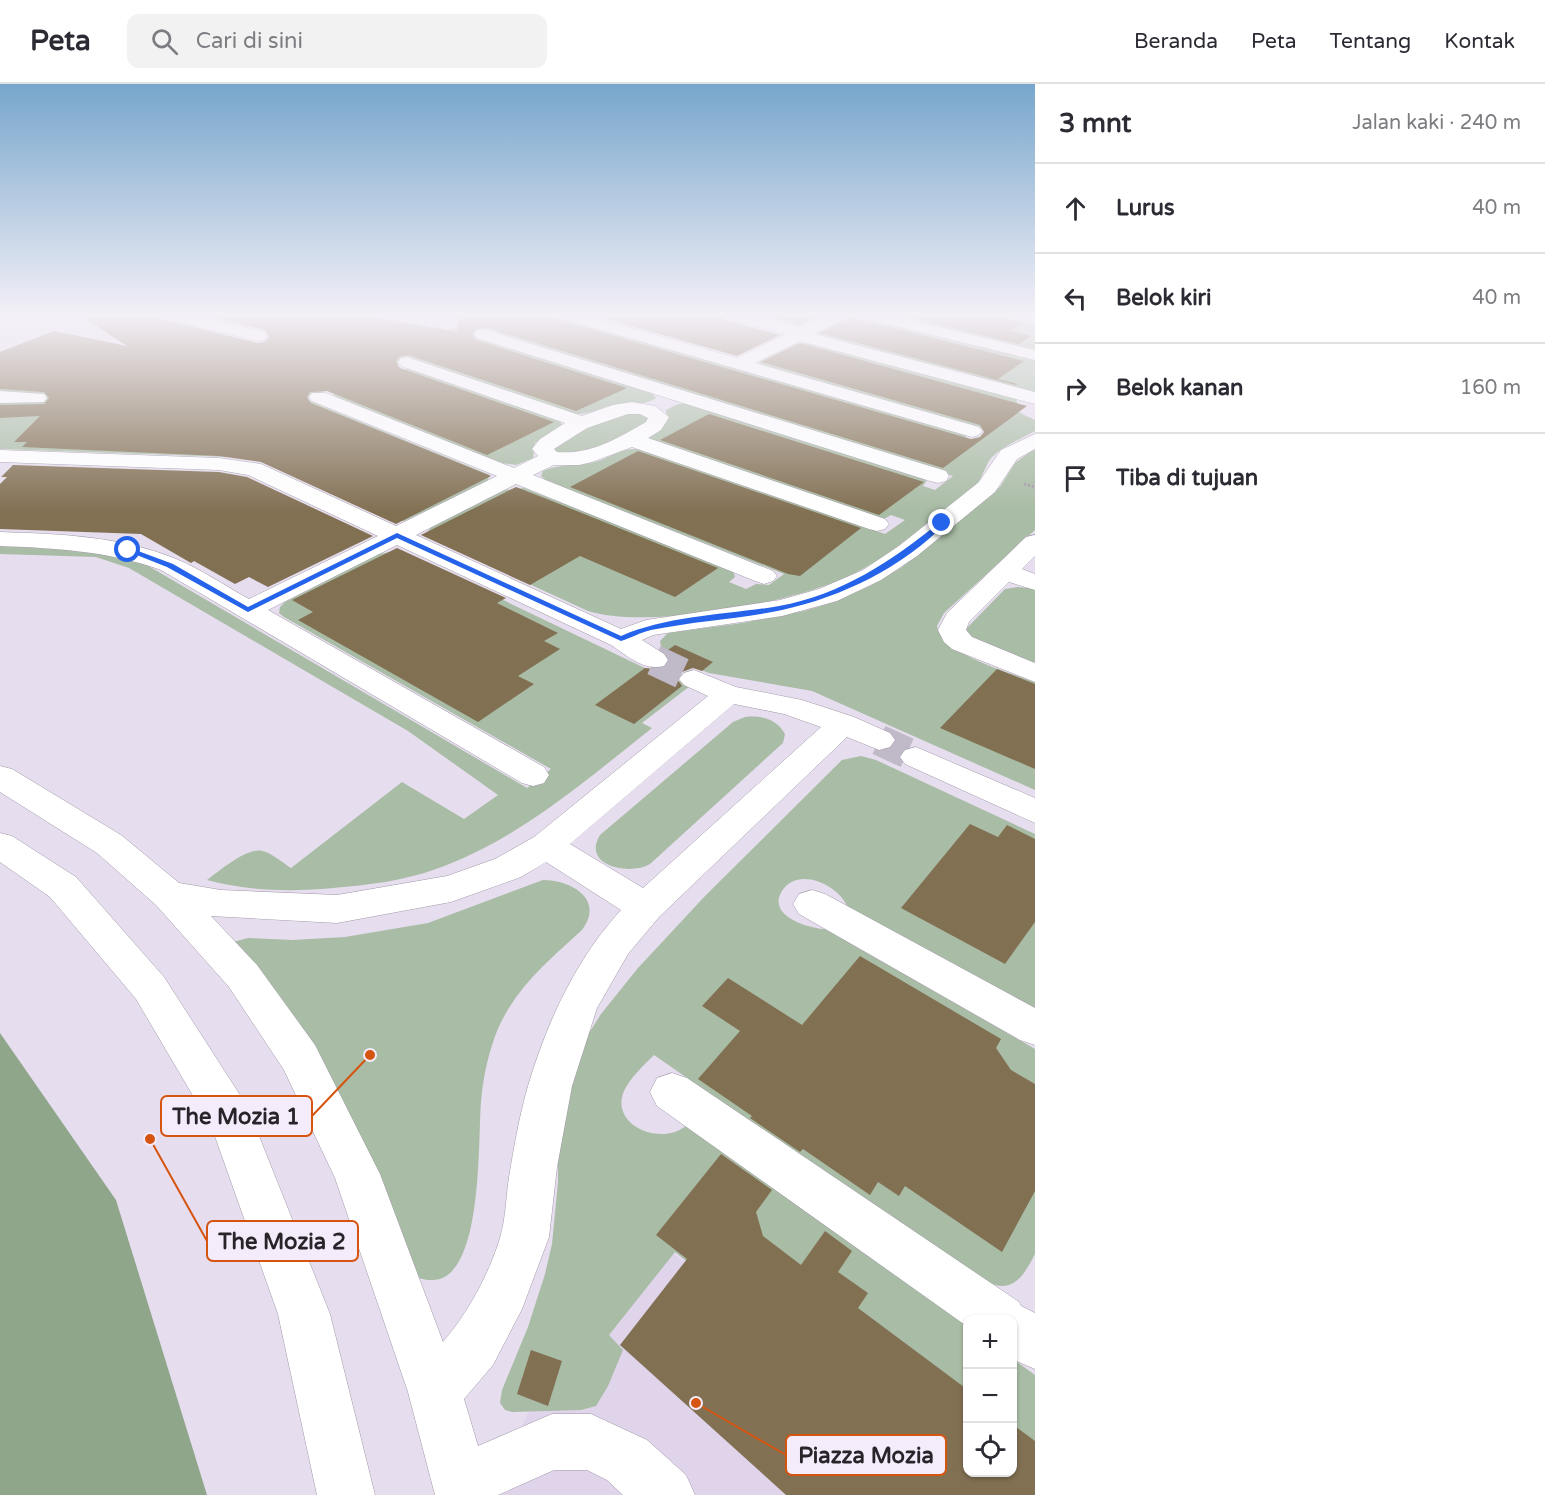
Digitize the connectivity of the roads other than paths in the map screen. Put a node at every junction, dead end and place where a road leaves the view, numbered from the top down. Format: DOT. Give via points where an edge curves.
graph roads {
  1 [pos="459,380"];
  2 [pos="629,380"];
  3 [pos="798,380"];
  4 [pos="966,380"];
  5 [pos="677,395"];
  6 [pos="0,397"];
  7 [pos="319,398"];
  8 [pos="37,399"];
  9 [pos="1035,399"];
  10 [pos="649,410"];
  11 [pos="1035,415"];
  12 [pos="584,423"];
  13 [pos="972,431"];
  14 [pos="630,439"];
  15 [pos="1035,440"];
  16 [pos="0,456"];
  17 [pos="552,458"];
  18 [pos="515,476"];
  19 [pos="938,476"];
  20 [pos="877,524"];
  21 [pos="397,535"];
  22 [pos="0,539"];
  23 [pos="1035,542"];
  24 [pos="1005,572"];
  25 [pos="764,576"];
  26 [pos="1035,582"];
  27 [pos="248,610"];
  28 [pos="621,639"];
  29 [pos="654,660"];
  30 [pos="1035,673"];
  31 [pos="694,678"];
  32 [pos="728,694"];
  33 [pos="916,757"];
  34 [pos="533,775"];
  35 [pos="0,777"];
  36 [pos="1035,812"];
  37 [pos="0,845"];
  38 [pos="546,846"];
  39 [pos="169,895"];
  40 [pos="812,904"];
  41 [pos="646,907"];
  42 [pos="1035,1028"];
  43 [pos="672,1092"];
  44 [pos="994,1315"];
  45 [pos="1017,1331"];
  46 [pos="1035,1343"];
  47 [pos="435,1392"];
  48 [pos="645,1483"];
  49 [pos="463,1488"];
  50 [pos="346,1495"];
  1 -- 12 [label="street"];
  2 -- 5 [label="street"];
  3 -- 13 [label="street"];
  4 -- 9 [label="street"];
  5 -- 10 [label="street"];
  5 -- 19 [label="street"];
  6 -- 8 [label="street"];
  7 -- 18 [label="street"];
  9 -- 11 [label="street" via="1024,406"];
  10 -- 12 [label="street" via="617,409"];
  10 -- 14 [label="street" via="659,417 658,421"];
  12 -- 17 [label="street" via="545,444 543,449"];
  14 -- 17 [label="street" via="585,459"];
  14 -- 20 [label="street"];
  15 -- 28 [label="street" via="1009,455 987,487 872,575 828,595 782,608 646,628"];
  16 -- 21 [label="street" via="242,466"];
  17 -- 18 [label="street"];
  18 -- 21 [label="street"];
  18 -- 25 [label="street"];
  21 -- 27 [label="street"];
  21 -- 28 [label="street"];
  22 -- 27 [label="street" via="90,543 128,550 170,565"];
  23 -- 24 [label="street"];
  24 -- 26 [label="street"];
  24 -- 30 [label="street" via="957,619 952,630 962,643"];
  27 -- 34 [label="street"];
  28 -- 29 [label="street"];
  31 -- 32 [label="street"];
  32 -- 38 [label="street"];
  32 -- 41 [label="street" via="791,706 861,732"];
  33 -- 36 [label="street"];
  35 -- 39 [label="street" via="108,844"];
  37 -- 50 [label="street" via="63,886 150,988 231,1120 304,1314"];
  38 -- 39 [label="street" via="508,868 451,889 337,909 221,904"];
  38 -- 41 [label="street"];
  39 -- 47 [label="street" via="243,976 300,1058 357,1174"];
  40 -- 42 [label="street"];
  41 -- 47 [label="street" via="614,943 578,1006 550,1086 525,1237 504,1292 474,1346"];
  43 -- 44 [label="street"];
  45 -- 46 [label="street"];
  47 -- 49 [label="street"];
  48 -- 49 [label="street" via="591,1442 552,1442"];
}
